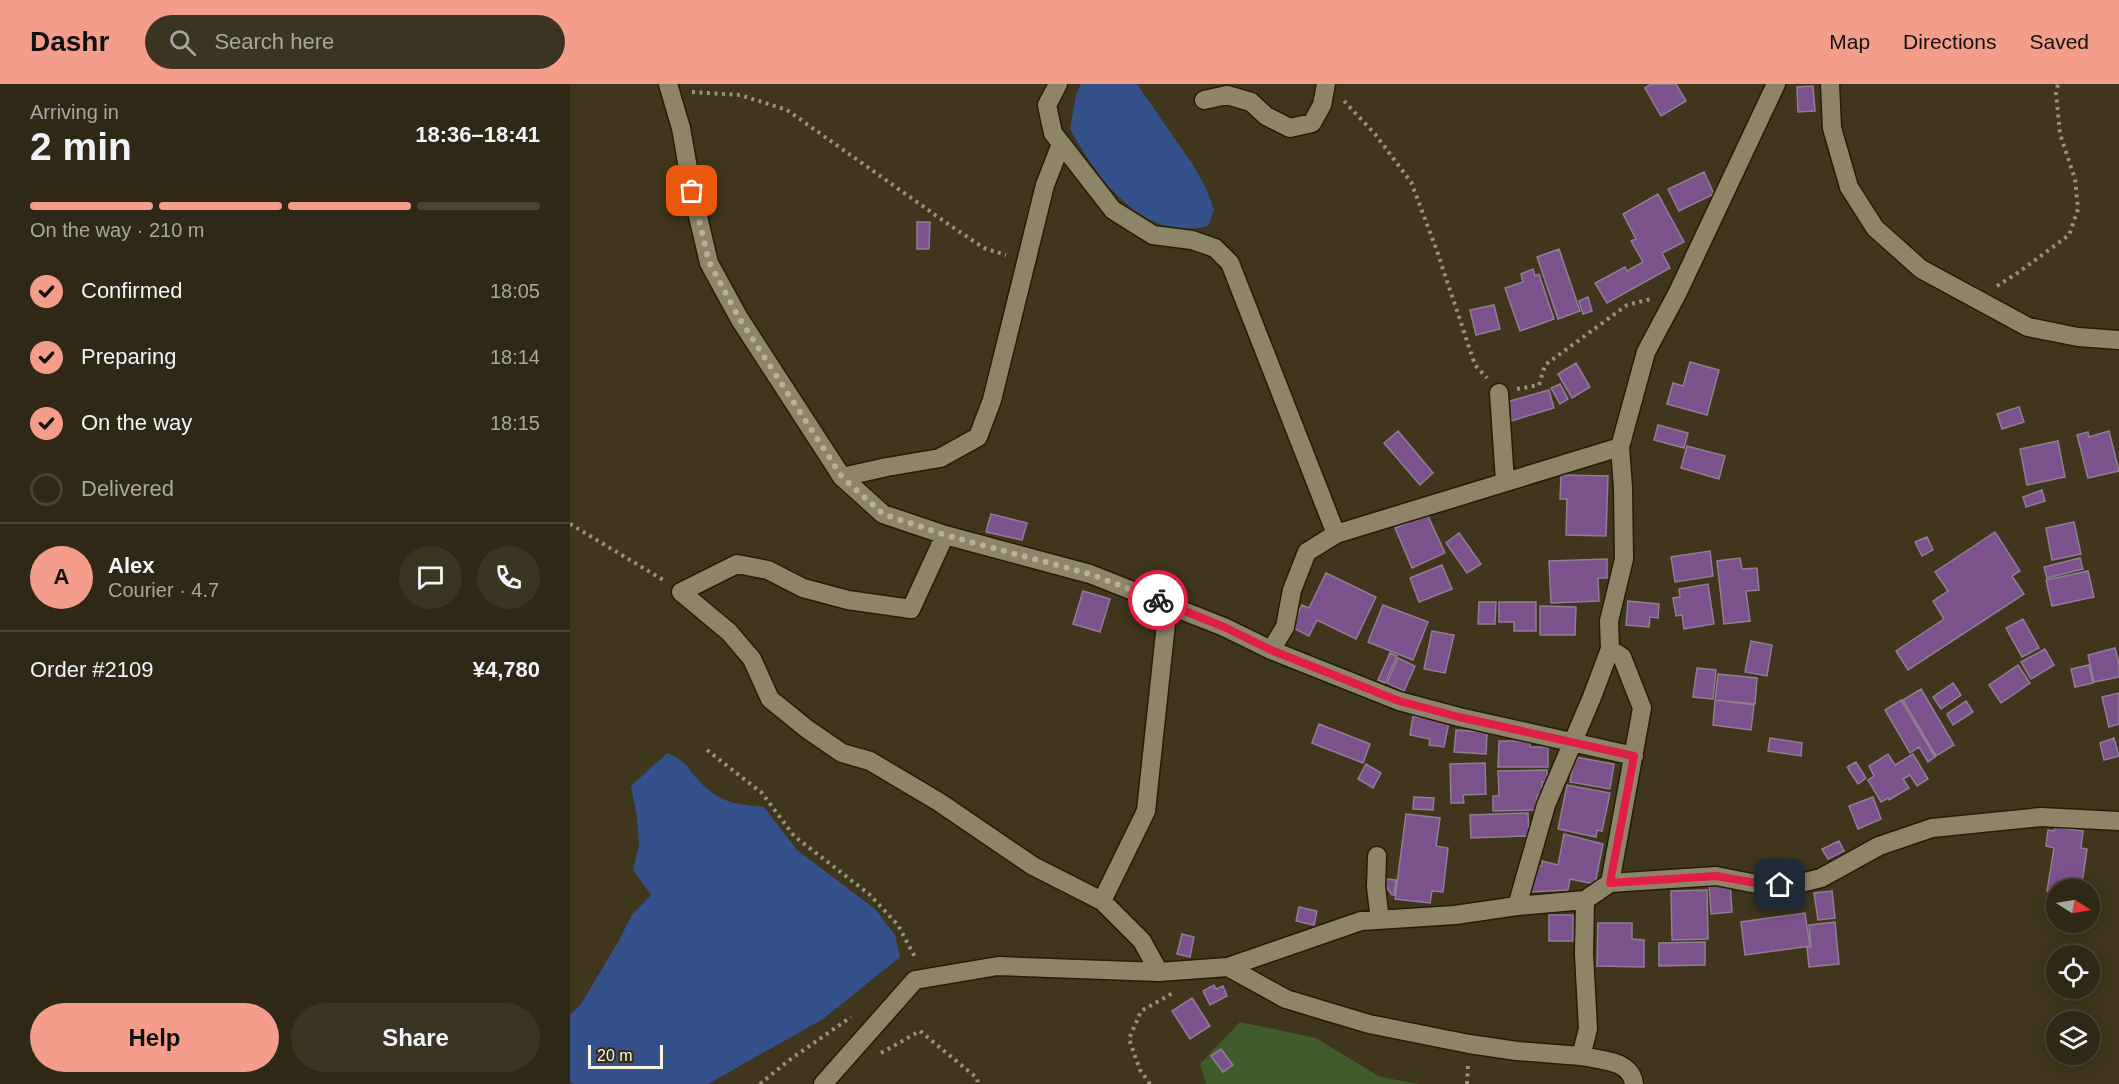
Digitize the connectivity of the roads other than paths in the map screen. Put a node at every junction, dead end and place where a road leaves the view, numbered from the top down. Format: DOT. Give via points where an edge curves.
graph roads {
  1 [pos="668,84"];
  2 [pos="1058,84"];
  3 [pos="1326,84"];
  4 [pos="1776,84"];
  5 [pos="1830,84"];
  6 [pos="1204,100"];
  7 [pos="1061,144"];
  8 [pos="2119,339"];
  9 [pos="1499,393"];
  10 [pos="1620,447"];
  11 [pos="842,477"];
  12 [pos="1505,481"];
  13 [pos="1336,534"];
  14 [pos="945,535"];
  15 [pos="1168,604"];
  16 [pos="1610,649"];
  17 [pos="1271,650"];
  18 [pos="1571,742"];
  19 [pos="1634,756"];
  20 [pos="2119,821"];
  21 [pos="1377,856"];
  22 [pos="1610,883"];
  23 [pos="1586,900"];
  24 [pos="1102,901"];
  25 [pos="1517,906"];
  26 [pos="1380,920"];
  27 [pos="1228,967"];
  28 [pos="1158,972"];
  29 [pos="1581,1056"];
  30 [pos="823,1084"];
  31 [pos="1634,1084"];
  1 -- 11 [label="street" via="709,262 739,318"];
  2 -- 7 [label="street" via="1047,105 1053,133"];
  3 -- 6 [label="street" via="1322,105 1312,123 1290,128 1266,116 1251,102 1227,95"];
  4 -- 10 [label="street" via="1646,351"];
  5 -- 8 [label="street" via="1832,128 1849,188 1875,228 1921,269 2028,327 2078,337"];
  7 -- 11 [label="street" via="1045,185 992,400 978,436 940,458"];
  7 -- 13 [label="street" via="1113,210 1153,235 1192,240 1215,248 1230,263"];
  9 -- 12 [label="street"];
  10 -- 12 [label="street"];
  10 -- 16 [label="street" via="1624,559 1609,621"];
  11 -- 14 [label="street" via="883,514"];
  12 -- 13 [label="street"];
  13 -- 17 [label="street" via="1307,552 1292,590 1285,627"];
  14 -- 15 [label="street" via="1090,574"];
  14 -- 24 [label="street" via="911,609 849,600 803,588 768,570 737,564 681,592 729,632 752,659 770,699 807,729 842,753 870,761 939,802 1032,866"];
  15 -- 17 [label="street"];
  15 -- 24 [label="street" via="1146,812"];
  16 -- 18 [label="street"];
  16 -- 19 [label="street" via="1622,657 1642,708"];
  17 -- 18 [label="street" via="1399,701"];
  18 -- 19 [label="street"];
  18 -- 25 [label="street" via="1546,805"];
  19 -- 22 [label="street"];
  20 -- 22 [label="street" via="2041,817 1932,828 1879,846 1821,878 1793,885 1767,885 1716,876"];
  21 -- 26 [label="street"];
  22 -- 23 [label="street"];
  23 -- 25 [label="street"];
  23 -- 29 [label="street" via="1588,1029"];
  24 -- 28 [label="street" via="1142,941"];
  25 -- 26 [label="street"];
  26 -- 27 [label="street" via="1361,921"];
  27 -- 28 [label="street"];
  27 -- 29 [label="street" via="1286,999 1369,1024 1469,1044"];
  28 -- 30 [label="street" via="998,966 915,980"];
  29 -- 31 [label="street" via="1622,1064 1633,1075"];
}
